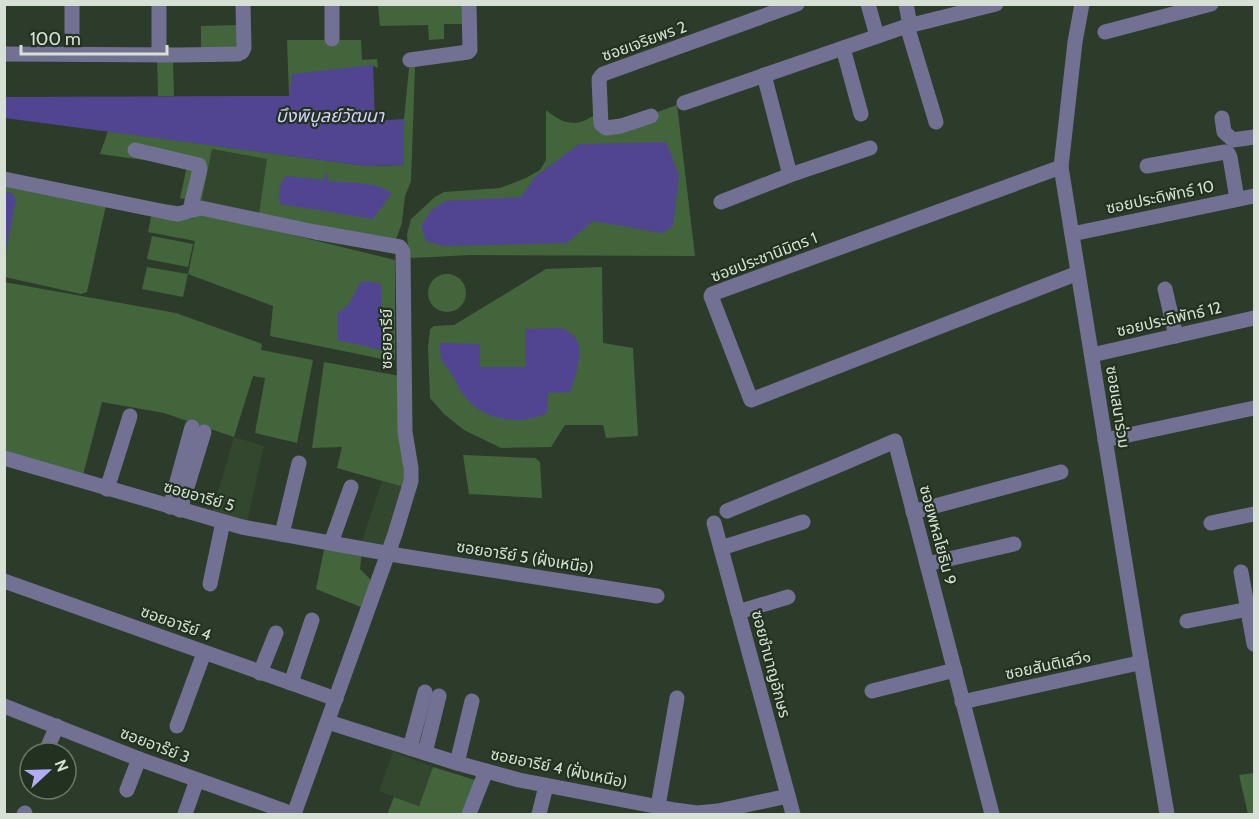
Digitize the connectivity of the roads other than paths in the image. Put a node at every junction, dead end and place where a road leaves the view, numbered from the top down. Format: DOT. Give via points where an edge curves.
graph roads {
  1 [pos="72,4"];
  2 [pos="159,4"];
  3 [pos="243,4"];
  4 [pos="332,4"];
  5 [pos="469,4"];
  6 [pos="797,4"];
  7 [pos="868,4"];
  8 [pos="906,4"];
  9 [pos="996,4"];
  10 [pos="1082,4"];
  11 [pos="1211,4"];
  12 [pos="956,9"];
  13 [pos="909,26"];
  14 [pos="1105,32"];
  15 [pos="877,36"];
  16 [pos="332,39"];
  17 [pos="843,48"];
  18 [pos="4,54"];
  19 [pos="72,54"];
  20 [pos="159,55"];
  21 [pos="410,60"];
  22 [pos="764,75"];
  23 [pos="690,100"];
  24 [pos="861,114"];
  25 [pos="651,116"];
  26 [pos="1222,118"];
  27 [pos="936,122"];
  28 [pos="1254,137"];
  29 [pos="870,148"];
  30 [pos="135,150"];
  31 [pos="1147,166"];
  32 [pos="1062,167"];
  33 [pos="790,176"];
  34 [pos="4,179"];
  35 [pos="1254,196"];
  36 [pos="1237,200"];
  37 [pos="721,202"];
  38 [pos="190,210"];
  39 [pos="1072,234"];
  40 [pos="1078,273"];
  41 [pos="1165,289"];
  42 [pos="1254,318"];
  43 [pos="1176,336"];
  44 [pos="1092,355"];
  45 [pos="1254,408"];
  46 [pos="130,416"];
  47 [pos="198,430"];
  48 [pos="1105,440"];
  49 [pos="4,458"];
  50 [pos="299,463"];
  51 [pos="1061,472"];
  52 [pos="351,487"];
  53 [pos="107,489"];
  54 [pos="175,508"];
  55 [pos="727,511"];
  56 [pos="913,512"];
  57 [pos="1254,514"];
  58 [pos="223,522"];
  59 [pos="803,522"];
  60 [pos="714,523"];
  61 [pos="1211,523"];
  62 [pos="282,534"];
  63 [pos="331,543"];
  64 [pos="1014,544"];
  65 [pos="721,548"];
  66 [pos="388,553"];
  67 [pos="927,564"];
  68 [pos="1241,572"];
  69 [pos="4,581"];
  70 [pos="210,584"];
  71 [pos="657,596"];
  72 [pos="788,597"];
  73 [pos="1251,608"];
  74 [pos="738,612"];
  75 [pos="312,620"];
  76 [pos="1187,621"];
  77 [pos="276,633"];
  78 [pos="1254,644"];
  79 [pos="204,652"];
  80 [pos="1141,661"];
  81 [pos="955,670"];
  82 [pos="260,673"];
  83 [pos="291,683"];
  84 [pos="872,691"];
  85 [pos="432,694"];
  86 [pos="677,698"];
  87 [pos="336,699"];
  88 [pos="472,701"];
  89 [pos="962,702"];
  90 [pos="4,706"];
  91 [pos="328,722"];
  92 [pos="57,726"];
  93 [pos="177,726"];
  94 [pos="50,741"];
  95 [pos="417,750"];
  96 [pos="139,759"];
  97 [pos="457,763"];
  98 [pos="486,771"];
  99 [pos="197,780"];
  100 [pos="546,786"];
  101 [pos="127,790"];
  102 [pos="788,796"];
  103 [pos="658,806"];
  104 [pos="626,807"];
  105 [pos="718,813"];
  106 [pos="184,814"];
  107 [pos="294,814"];
  108 [pos="469,814"];
  109 [pos="539,814"];
  110 [pos="793,814"];
  111 [pos="992,814"];
  112 [pos="1167,814"];
  1 -- 19 [label="street"];
  2 -- 20 [label="street"];
  3 -- 20 [label="street" via="242,52"];
  4 -- 16 [label="street"];
  5 -- 21 [label="street" via="468,52"];
  6 -- 25 [label="street, ซอยเจริยพร 2" via="603,74 599,80 601,124 606,128 621,126"];
  7 -- 15 [label="street"];
  8 -- 13 [label="street"];
  9 -- 12 [label="street"];
  10 -- 32 [label="street, ซอยเสนาร่วม"];
  11 -- 14 [label="street"];
  12 -- 13 [label="street"];
  13 -- 15 [label="street"];
  13 -- 27 [label="street"];
  15 -- 17 [label="street"];
  17 -- 22 [label="street"];
  17 -- 24 [label="street"];
  18 -- 19 [label="street"];
  19 -- 20 [label="street"];
  22 -- 23 [label="street"];
  22 -- 33 [label="street"];
  26 -- 28 [label="street" via="1224,132 1233,140"];
  29 -- 33 [label="street"];
  30 -- 38 [label="street" via="199,165"];
  31 -- 36 [label="street" via="1226,152"];
  32 -- 39 [label="street, ซอยเสนาร่วม"];
  32 -- 40 [label="street, ซอยประชานิมิตร 1" via="711,296 751,400"];
  33 -- 37 [label="street"];
  34 -- 38 [label="street, ซอยอารีย์" via="166,212"];
  35 -- 36 [label="street, ซอยประดิพัทธ์ 10"];
  36 -- 39 [label="street, ซอยประดิพัทธ์ 10"];
  38 -- 66 [label="street, ซอยอารีย์" via="205,209 400,247 404,252 405,432 411,481"];
  39 -- 40 [label="street, ซอยเสนาร่วม"];
  40 -- 44 [label="street, ซอยเสนาร่วม"];
  41 -- 43 [label="street"];
  42 -- 43 [label="street, ซอยประดิพัทธ์ 12"];
  43 -- 44 [label="street, ซอยประดิพัทธ์ 12"];
  44 -- 48 [label="street, ซอยเสนาร่วม"];
  45 -- 48 [label="street"];
  46 -- 53 [label="street"];
  47 -- 54 [label="street"];
  48 -- 80 [label="street, ซอยเสนาร่วม"];
  49 -- 53 [label="street, ซอยอารีย์ 5"];
  50 -- 62 [label="street"];
  51 -- 56 [label="street"];
  52 -- 63 [label="street"];
  53 -- 54 [label="street, ซอยอารีย์ 5"];
  54 -- 58 [label="street, ซอยอารีย์ 5"];
  55 -- 56 [label="street, ซอยพหลโยธิน 9" via="895,441"];
  56 -- 67 [label="street, ซอยพหลโยธิน 9"];
  57 -- 61 [label="street"];
  58 -- 62 [label="street, ซอยอารีย์ 5"];
  58 -- 70 [label="street"];
  59 -- 65 [label="street"];
  60 -- 65 [label="street, ซอยชำนาญอักษร"];
  62 -- 63 [label="street, ซอยอารีย์ 5"];
  63 -- 66 [label="street, ซอยอารีย์ 5"];
  64 -- 67 [label="street"];
  65 -- 74 [label="street, ซอยชำนาญอักษร"];
  66 -- 71 [label="street, ซอยอารีย์ 5 (ฝั่งเหนือ)"];
  66 -- 87 [label="street, ซอยอารีย์"];
  67 -- 81 [label="street, ซอยพหลโยธิน 9"];
  68 -- 73 [label="street"];
  69 -- 79 [label="street, ซอยอารีย์ 4"];
  72 -- 74 [label="street"];
  73 -- 76 [label="street"];
  73 -- 78 [label="street"];
  74 -- 102 [label="street, ซอยชำนาญอักษร"];
  75 -- 83 [label="street"];
  77 -- 82 [label="street"];
  79 -- 82 [label="street, ซอยอารีย์ 4"];
  79 -- 93 [label="street"];
  80 -- 89 [label="street, ซอยสันติเสวี๑"];
  80 -- 112 [label="street, ซอยเสนาร่วม"];
  81 -- 84 [label="street"];
  81 -- 89 [label="street, ซอยพหลโยธิน 9"];
  82 -- 83 [label="street, ซอยอารีย์ 4"];
  83 -- 87 [label="street, ซอยอารีย์ 4"];
  85 -- 95 [label="street"];
  86 -- 103 [label="street"];
  87 -- 91 [label="street, ซอยอารีย์"];
  88 -- 97 [label="street"];
  89 -- 111 [label="street, ซอยพหลโยธิน 9"];
  90 -- 92 [label="street, ซอยอาร๊ย์ 3"];
  91 -- 95 [label="street, ซอยอารีย์ 4 (ฝั่งเหนือ)"];
  91 -- 107 [label="street, ซอยอารีย์"];
  92 -- 94 [label="street"];
  92 -- 96 [label="street, ซอยอาร๊ย์ 3"];
  95 -- 97 [label="street, ซอยอารีย์ 4 (ฝั่งเหนือ)"];
  96 -- 99 [label="street, ซอยอาร๊ย์ 3"];
  96 -- 101 [label="street"];
  97 -- 98 [label="street, ซอยอารีย์ 4 (ฝั่งเหนือ)"];
  98 -- 100 [label="street, ซอยอารีย์ 4 (ฝั่งเหนือ)"];
  98 -- 108 [label="street"];
  99 -- 106 [label="street"];
  99 -- 107 [label="street, ซอยอาร๊ย์ 3"];
  100 -- 104 [label="street, ซอยอารีย์ 4 (ฝั่งเหนือ)"];
  100 -- 109 [label="street"];
  102 -- 105 [label="street, ซอยอารีย์ 4 (ฝั่งเหนือ)"];
  102 -- 110 [label="street, ซอยชำนาญอักษร"];
  103 -- 104 [label="street, ซอยอารีย์ 4 (ฝั่งเหนือ)"];
  103 -- 105 [label="street, ซอยอารีย์ 4 (ฝั่งเหนือ)"];
}
